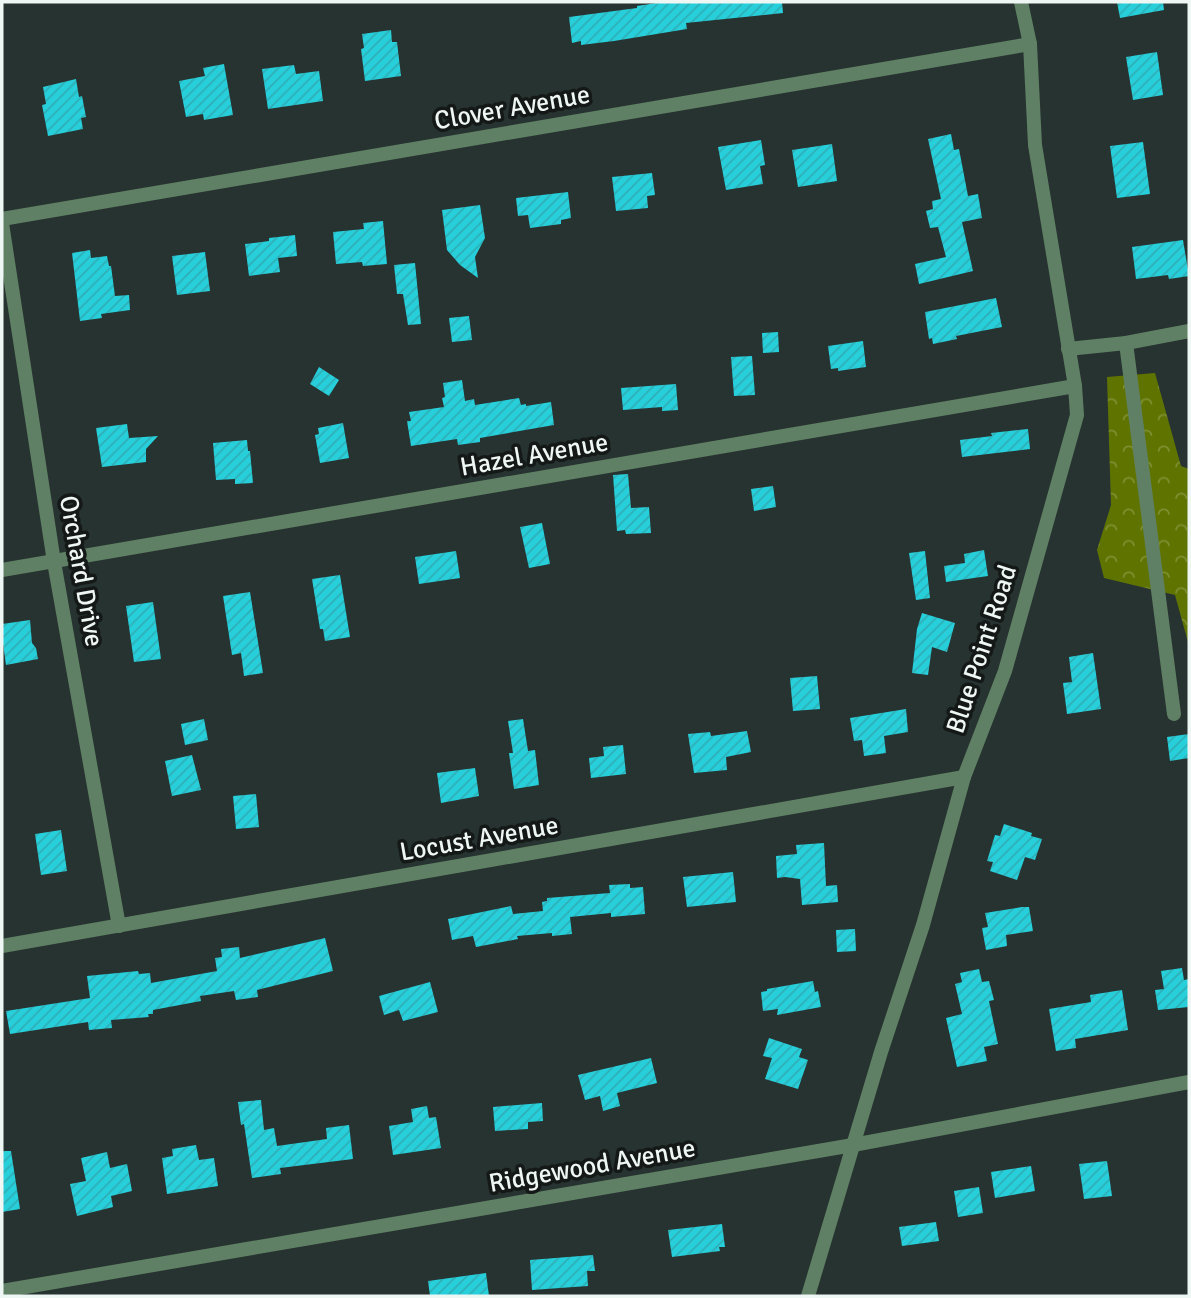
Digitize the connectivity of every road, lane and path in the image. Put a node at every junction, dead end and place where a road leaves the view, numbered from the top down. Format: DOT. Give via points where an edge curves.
graph roads {
  1 [pos="1021,2"];
  2 [pos="1030,44"];
  3 [pos="2,221"];
  4 [pos="1189,331"];
  5 [pos="1126,343"];
  6 [pos="1068,349"];
  7 [pos="1075,386"];
  8 [pos="54,562"];
  9 [pos="2,570"];
  10 [pos="1174,714"];
  11 [pos="964,777"];
  12 [pos="119,926"];
  13 [pos="2,946"];
  14 [pos="1189,1082"];
  15 [pos="853,1145"];
  16 [pos="2,1291"];
  17 [pos="808,1296"];
  1 -- 2 [label="street, Blue Point Road"];
  2 -- 3 [label="street, Clover Avenue"];
  2 -- 6 [label="street, Blue Point Road" via="1035,145"];
  3 -- 8 [label="street, Orchard Drive"];
  4 -- 5 [label="street"];
  5 -- 6 [label="street"];
  5 -- 10 [label="street"];
  6 -- 7 [label="street, Blue Point Road"];
  7 -- 8 [label="street, Hazel Avenue"];
  7 -- 11 [label="street, Blue Point Road" via="1077,415 1005,671"];
  8 -- 9 [label="street, Hazel Avenue"];
  8 -- 12 [label="street, Orchard Drive"];
  11 -- 12 [label="street, Locust Avenue"];
  11 -- 15 [label="street, Blue Point Road"];
  12 -- 13 [label="street, Locust Avenue"];
  14 -- 15 [label="street, Ridgewood Avenue"];
  15 -- 16 [label="street, Ridgewood Avenue"];
  15 -- 17 [label="street, Blue Point Road"];
}
